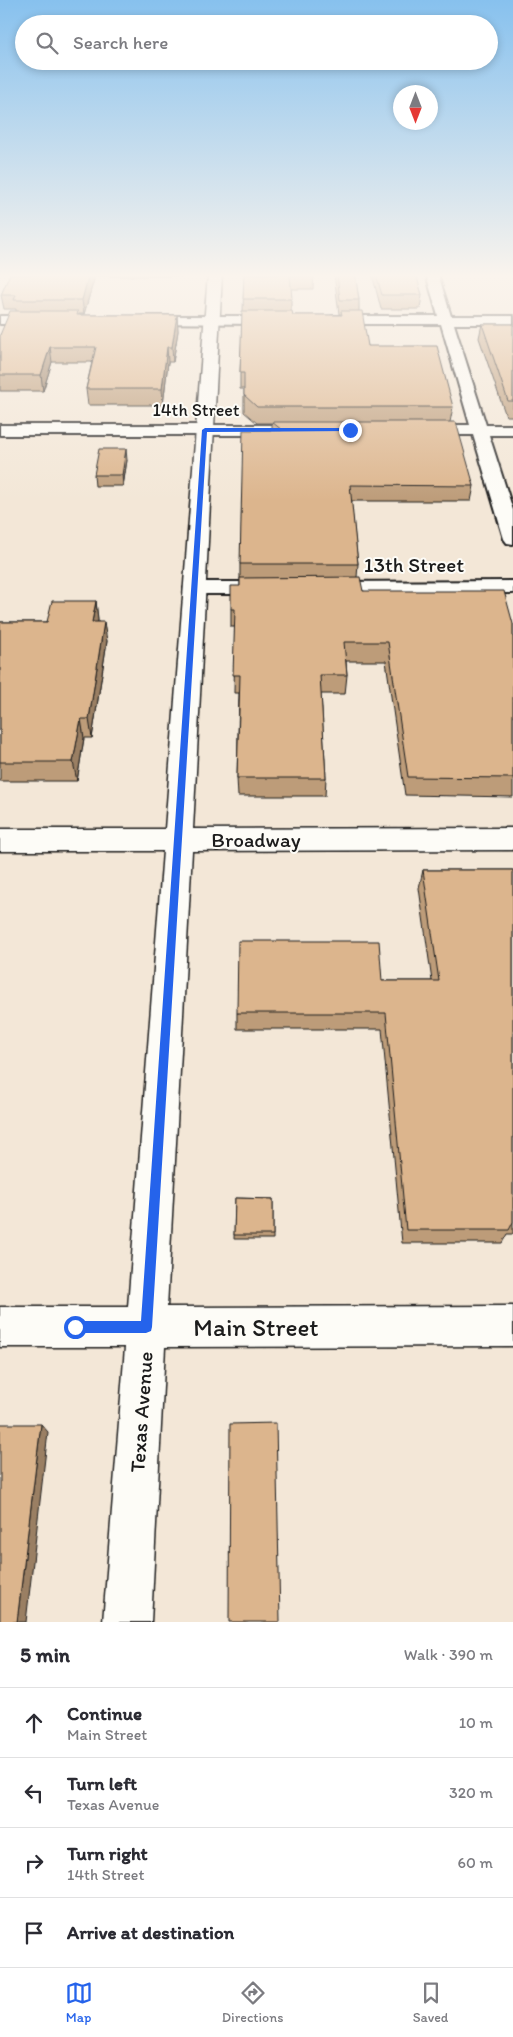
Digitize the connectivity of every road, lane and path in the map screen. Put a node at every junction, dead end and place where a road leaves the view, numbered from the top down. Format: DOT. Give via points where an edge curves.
graph roads {
  1 [pos="210,350"];
  2 [pos="455,350"];
  3 [pos="0,430"];
  4 [pos="205,430"];
  5 [pos="293,430"];
  6 [pos="408,430"];
  7 [pos="479,430"];
  8 [pos="513,430"];
  9 [pos="513,539"];
  10 [pos="513,587"];
  11 [pos="194,588"];
  12 [pos="284,588"];
  13 [pos="313,588"];
  14 [pos="513,839"];
  15 [pos="0,840"];
  16 [pos="178,840"];
  17 [pos="513,1326"];
  18 [pos="0,1327"];
  19 [pos="146,1327"];
  20 [pos="127,1622"];
  1 -- 4 [label="main road, Texas Avenue"];
  2 -- 7 [label="street"];
  3 -- 4 [label="street, 14th Street"];
  4 -- 5 [label="street, 14th Street"];
  4 -- 11 [label="main road, Texas Avenue"];
  6 -- 7 [label="street"];
  7 -- 8 [label="street"];
  7 -- 9 [label="street"];
  10 -- 13 [label="street, 13th Street"];
  11 -- 12 [label="street"];
  11 -- 16 [label="main road, Texas Avenue"];
  14 -- 16 [label="main road, Broadway"];
  15 -- 16 [label="main road, Broadway"];
  16 -- 19 [label="main road, Texas Avenue"];
  17 -- 19 [label="main road, Main Street"];
  18 -- 19 [label="main road, Main Street"];
  19 -- 20 [label="main road, Texas Avenue"];
}
